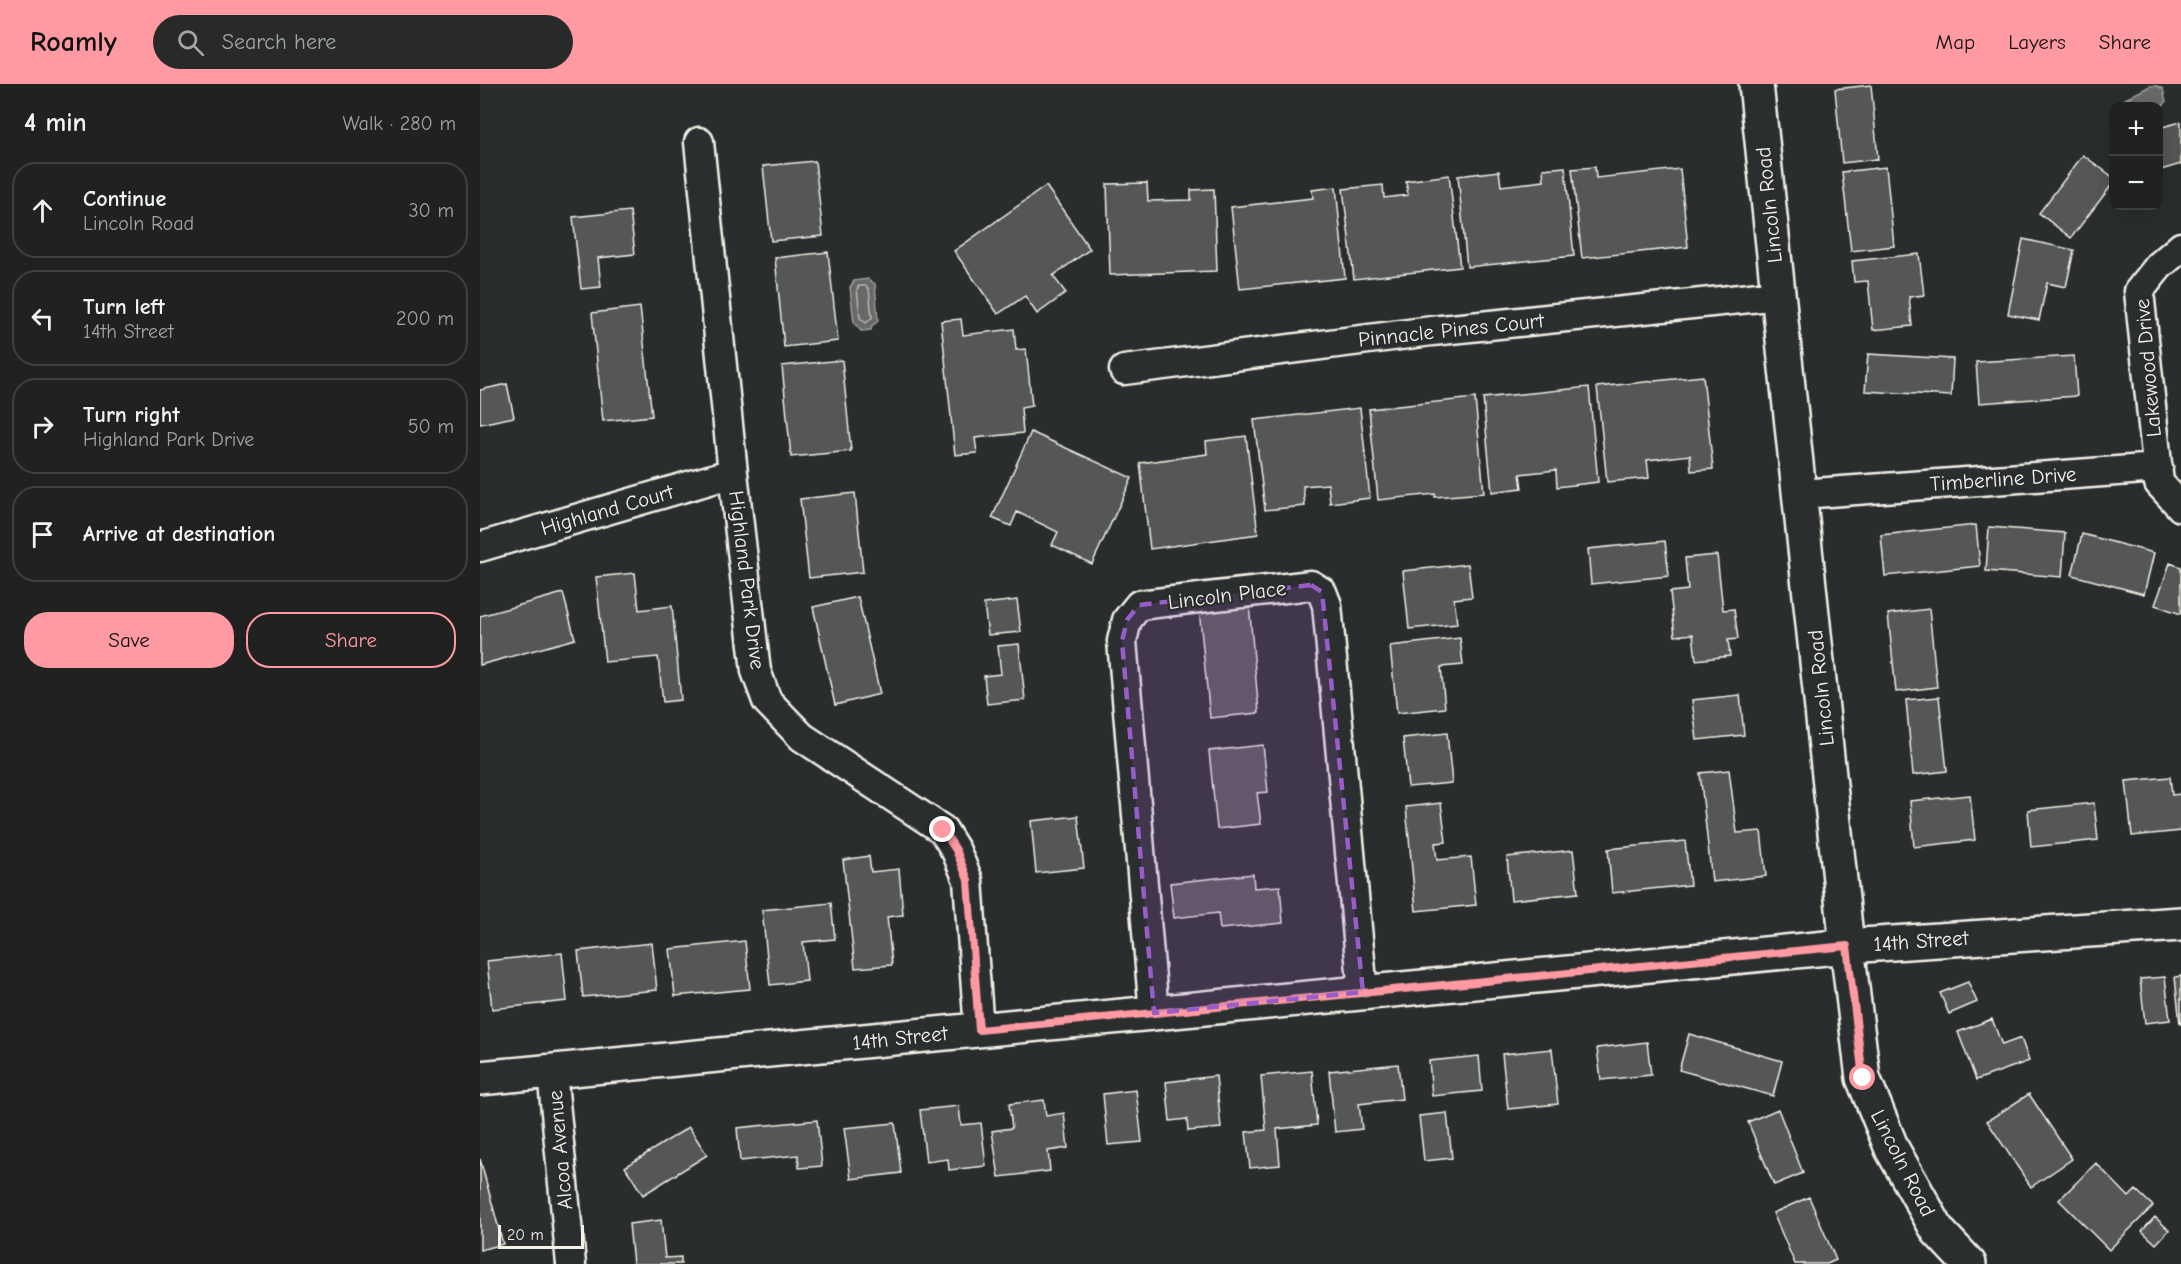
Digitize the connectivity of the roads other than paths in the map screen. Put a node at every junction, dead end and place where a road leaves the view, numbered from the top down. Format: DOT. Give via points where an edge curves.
graph roads {
  1 [pos="1756,84"];
  2 [pos="699,142"];
  3 [pos="2181,247"];
  4 [pos="1779,295"];
  5 [pos="1124,370"];
  6 [pos="2158,468"];
  7 [pos="733,472"];
  8 [pos="1801,494"];
  9 [pos="2181,507"];
  10 [pos="480,547"];
  11 [pos="2181,924"];
  12 [pos="1847,946"];
  13 [pos="1363,992"];
  14 [pos="1154,1013"];
  15 [pos="979,1030"];
  16 [pos="552,1072"];
  17 [pos="480,1078"];
  18 [pos="571,1264"];
  19 [pos="1969,1264"];
  1 -- 4 [label="street, Lincoln Road"];
  2 -- 7 [label="street, Highland Park Drive"];
  3 -- 6 [label="street, Lakewood Drive" via="2139,291"];
  4 -- 5 [label="street, Pinnacle Pines Court" via="1432,331"];
  4 -- 8 [label="street, Lincoln Road"];
  6 -- 8 [label="street, Timberline Drive"];
  6 -- 9 [label="street" via="2159,483"];
  7 -- 10 [label="street, Highland Court"];
  7 -- 15 [label="street, Highland Park Drive" via="756,671 767,701 802,737 943,830 956,850 968,880"];
  8 -- 12 [label="street, Lincoln Road"];
  11 -- 12 [label="street, 14th Street"];
  12 -- 13 [label="street, 14th Street"];
  12 -- 19 [label="street, Lincoln Road" via="1863,1078 1892,1149 1932,1220"];
  13 -- 14 [label="street, 14th Street"];
  13 -- 14 [label="street, Lincoln Place" via="1327,605 1322,592 1311,585 1139,605 1127,620 1122,641"];
  14 -- 15 [label="street, 14th Street"];
  15 -- 16 [label="street, 14th Street"];
  16 -- 17 [label="street, 14th Street"];
  16 -- 18 [label="street, Alcoa Avenue"];
}
